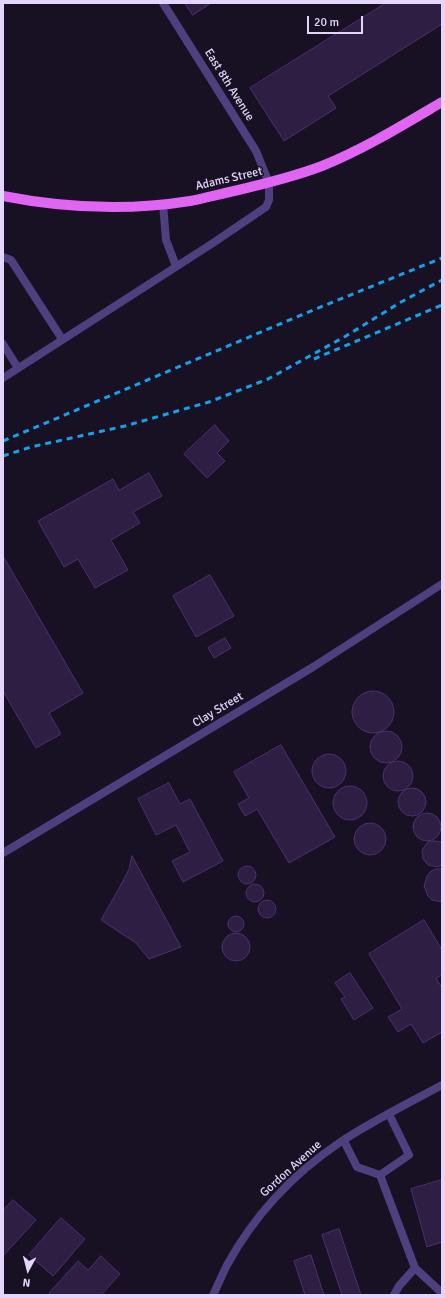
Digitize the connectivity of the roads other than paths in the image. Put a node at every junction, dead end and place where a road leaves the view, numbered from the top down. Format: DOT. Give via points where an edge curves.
graph roads {
  1 [pos="163,3"];
  2 [pos="442,102"];
  3 [pos="269,183"];
  4 [pos="3,196"];
  5 [pos="163,204"];
  6 [pos="3,257"];
  7 [pos="176,266"];
  8 [pos="62,339"];
  9 [pos="3,344"];
  10 [pos="18,368"];
  11 [pos="3,378"];
  12 [pos="442,584"];
  13 [pos="3,853"];
  14 [pos="442,1085"];
  15 [pos="389,1114"];
  16 [pos="344,1141"];
  17 [pos="380,1175"];
  18 [pos="415,1268"];
  19 [pos="442,1293"];
  20 [pos="213,1295"];
  21 [pos="394,1295"];
  1 -- 3 [label="street, East 8th Avenue" via="256,151"];
  2 -- 3 [label="main road, Adams Street" via="385,136 322,166"];
  3 -- 5 [label="main road, Adams Street" via="191,201"];
  3 -- 7 [label="street" via="269,200 266,207"];
  4 -- 5 [label="main road, Adams Street" via="72,206"];
  5 -- 7 [label="street" via="166,240"];
  6 -- 8 [label="street" via="11,260"];
  7 -- 8 [label="street"];
  8 -- 10 [label="street"];
  9 -- 10 [label="street"];
  10 -- 11 [label="street"];
  12 -- 13 [label="street, Clay Street" via="313,667"];
  14 -- 15 [label="street, Gordon Avenue"];
  15 -- 16 [label="street, Gordon Avenue"];
  15 -- 17 [label="street" via="408,1155"];
  16 -- 17 [label="street" via="357,1167"];
  16 -- 20 [label="street, Gordon Avenue" via="312,1163 265,1210 245,1236"];
  17 -- 18 [label="street"];
  18 -- 19 [label="street"];
  18 -- 21 [label="street"];
}
